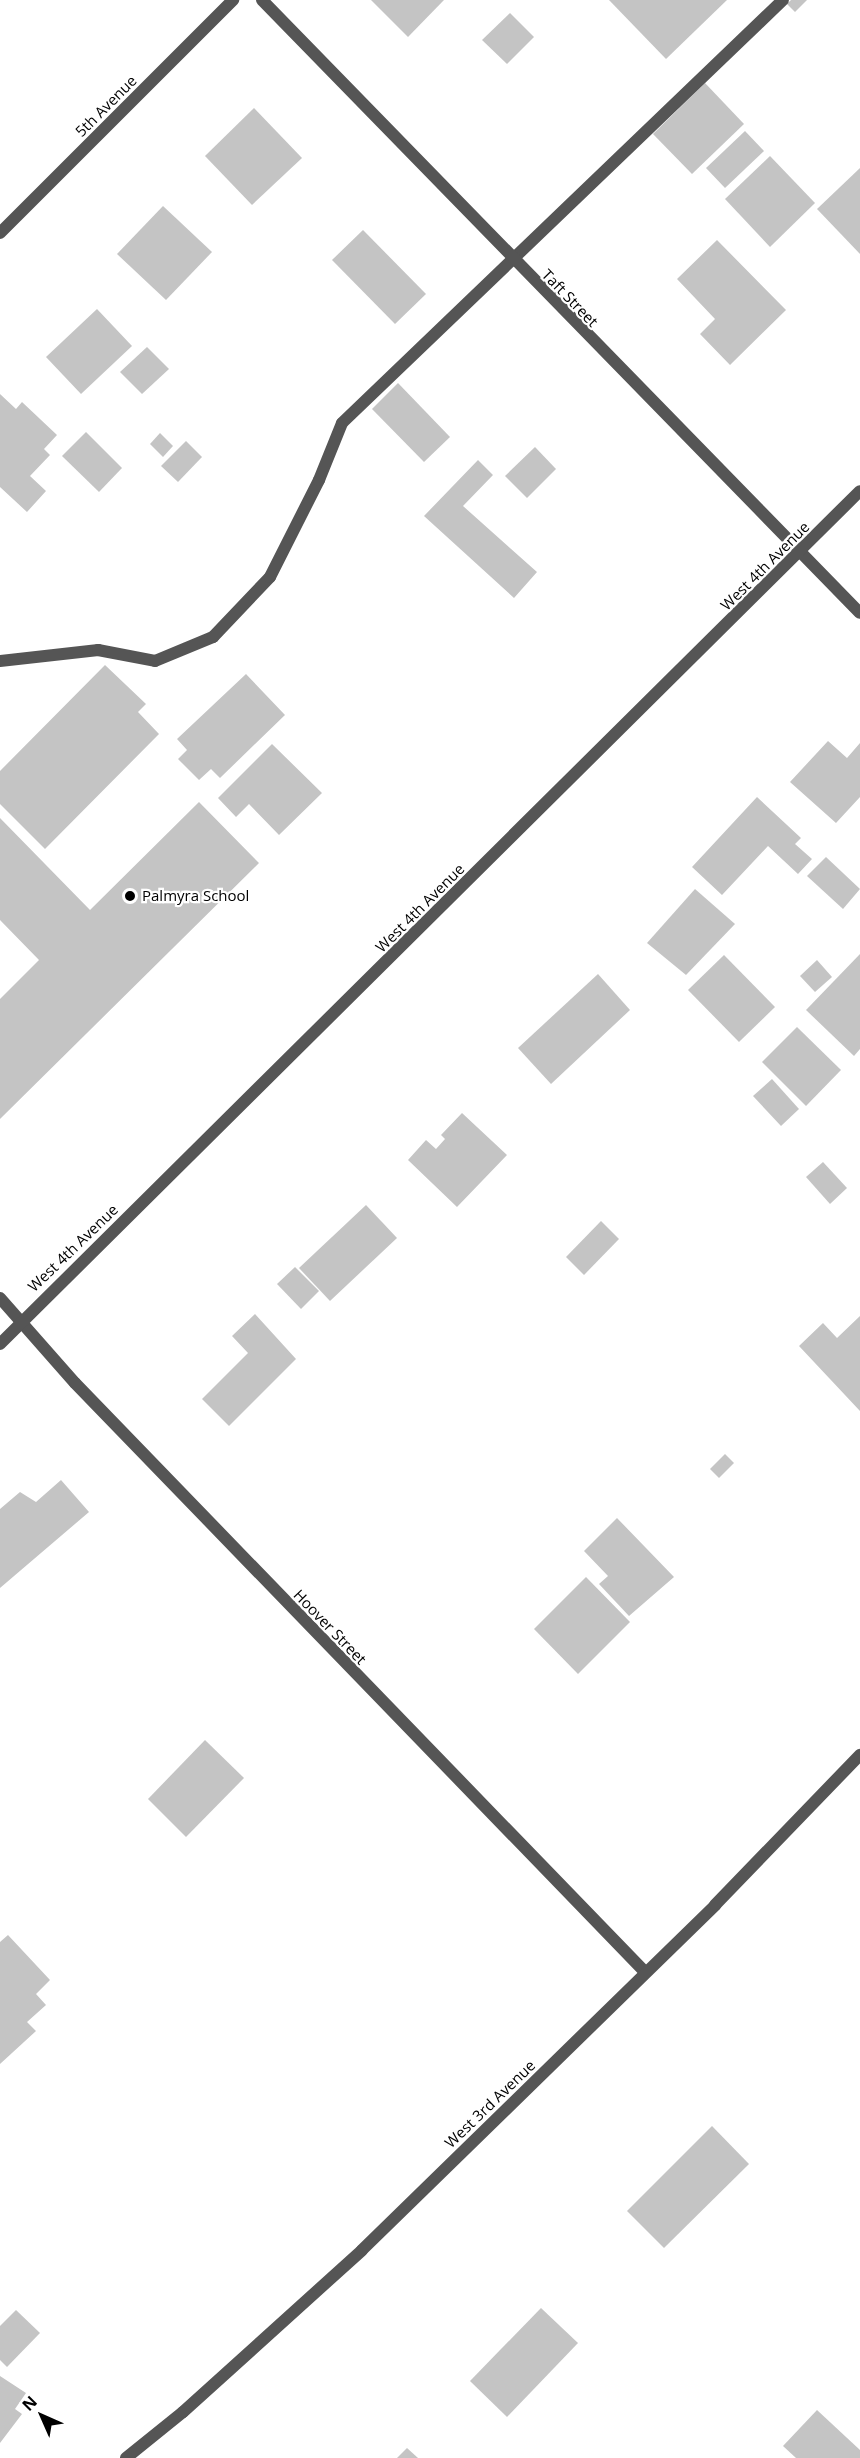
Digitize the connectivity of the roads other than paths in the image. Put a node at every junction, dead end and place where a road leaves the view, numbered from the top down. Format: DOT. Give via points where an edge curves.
graph roads {
  1 [pos="232,0"];
  2 [pos="262,0"];
  3 [pos="783,0"];
  4 [pos="0,233"];
  5 [pos="514,262"];
  6 [pos="860,491"];
  7 [pos="800,554"];
  8 [pos="860,613"];
  9 [pos="0,661"];
  10 [pos="0,1298"];
  11 [pos="21,1320"];
  12 [pos="0,1344"];
  13 [pos="860,1755"];
  14 [pos="645,1972"];
  15 [pos="126,2458"];
  1 -- 4 [label="street, 5th Avenue"];
  2 -- 5 [label="street, Taft Street"];
  3 -- 5 [label="street"];
  5 -- 7 [label="street, Taft Street"];
  5 -- 9 [label="street" via="342,423 319,480 270,577 213,637 155,661 98,650"];
  6 -- 7 [label="street, West 4th Avenue"];
  7 -- 8 [label="street, Taft Street"];
  7 -- 11 [label="street, West 4th Avenue"];
  10 -- 11 [label="street, Hoover Street"];
  11 -- 12 [label="street, West 4th Avenue"];
  11 -- 14 [label="street, Hoover Street" via="91,1400"];
  13 -- 14 [label="street, West 3rd Avenue"];
  14 -- 15 [label="street, West 3rd Avenue" via="362,2250 183,2412"];
}
